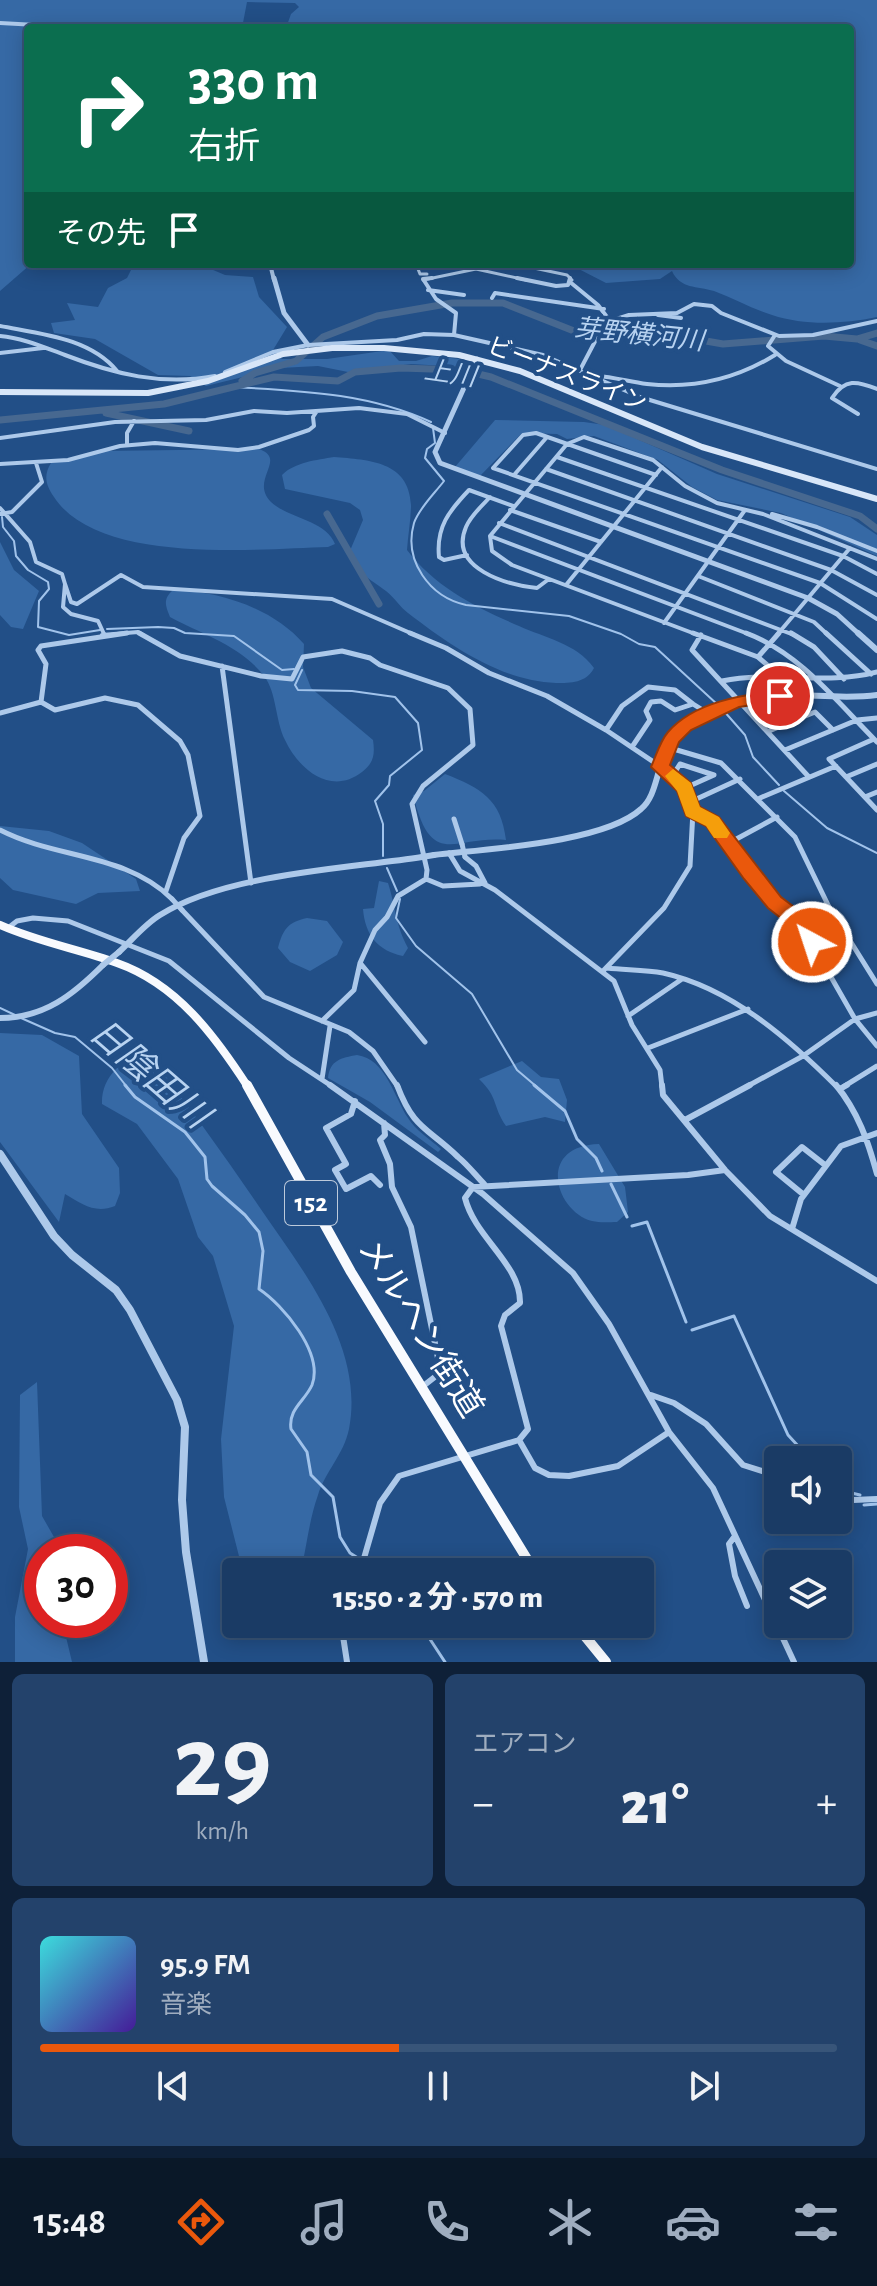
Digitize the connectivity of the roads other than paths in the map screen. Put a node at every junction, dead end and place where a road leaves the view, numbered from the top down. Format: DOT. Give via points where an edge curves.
graph roads {
  1 [pos="0,23"];
  2 [pos="24,24"];
  3 [pos="271,268"];
  4 [pos="418,268"];
  5 [pos="471,268"];
  6 [pos="480,268"];
  7 [pos="496,268"];
  8 [pos="535,268"];
  9 [pos="540,269"];
  10 [pos="493,272"];
  11 [pos="444,274"];
  12 [pos="570,282"];
  13 [pos="428,290"];
  14 [pos="464,295"];
  15 [pos="492,298"];
  16 [pos="604,309"];
  17 [pos="651,313"];
  18 [pos="681,318"];
  19 [pos="610,321"];
  20 [pos="877,321"];
  21 [pos="0,326"];
  22 [pos="454,335"];
  23 [pos="0,336"];
  24 [pos="774,336"];
  25 [pos="343,344"];
  26 [pos="309,345"];
  27 [pos="48,347"];
  28 [pos="288,352"];
  29 [pos="0,353"];
  30 [pos="775,355"];
  31 [pos="476,360"];
  32 [pos="580,370"];
  33 [pos="117,372"];
  34 [pos="596,376"];
  35 [pos="840,386"];
  36 [pos="877,389"];
  37 [pos="0,392"];
  38 [pos="317,411"];
  39 [pos="858,414"];
  40 [pos="138,420"];
  41 [pos="445,433"];
  42 [pos="547,437"];
  43 [pos="0,438"];
  44 [pos="567,444"];
  45 [pos="127,446"];
  46 [pos="557,457"];
  47 [pos="36,463"];
  48 [pos="0,464"];
  49 [pos="662,467"];
  50 [pos="546,469"];
  51 [pos="877,469"];
  52 [pos="514,475"];
  53 [pos="656,475"];
  54 [pos="535,482"];
  55 [pos="646,487"];
  56 [pos="523,495"];
  57 [pos="490,497"];
  58 [pos="877,499"];
  59 [pos="635,501"];
  60 [pos="0,508"];
  61 [pos="511,508"];
  62 [pos="745,510"];
  63 [pos="755,512"];
  64 [pos="4,514"];
  65 [pos="624,514"];
  66 [pos="738,519"];
  67 [pos="499,523"];
  68 [pos="612,529"];
  69 [pos="728,533"];
  70 [pos="490,536"];
  71 [pos="601,542"];
  72 [pos="718,547"];
  73 [pos="850,547"];
  74 [pos="877,551"];
  75 [pos="467,555"];
  76 [pos="590,556"];
  77 [pos="843,556"];
  78 [pos="877,559"];
  79 [pos="708,561"];
  80 [pos="578,570"];
  81 [pos="831,570"];
  82 [pos="877,574"];
  83 [pos="698,576"];
  84 [pos="549,579"];
  85 [pos="820,583"];
  86 [pos="65,584"];
  87 [pos="566,585"];
  88 [pos="686,592"];
  89 [pos="877,595"];
  90 [pos="808,598"];
  91 [pos="676,607"];
  92 [pos="795,613"];
  93 [pos="877,619"];
  94 [pos="664,623"];
  95 [pos="783,628"];
  96 [pos="104,634"];
  97 [pos="701,635"];
  98 [pos="771,642"];
  99 [pos="877,650"];
  100 [pos="758,657"];
  101 [pos="222,666"];
  102 [pos="874,673"];
  103 [pos="780,676"];
  104 [pos="814,679"];
  105 [pos="844,679"];
  106 [pos="722,681"];
  107 [pos="877,695"];
  108 [pos="737,701"];
  109 [pos="835,701"];
  110 [pos="41,702"];
  111 [pos="693,704"];
  112 [pos="0,713"];
  113 [pos="710,714"];
  114 [pos="877,718"];
  115 [pos="758,720"];
  116 [pos="794,720"];
  117 [pos="857,720"];
  118 [pos="606,730"];
  119 [pos="833,730"];
  120 [pos="769,731"];
  121 [pos="876,741"];
  122 [pos="632,747"];
  123 [pos="667,748"];
  124 [pos="785,750"];
  125 [pos="877,764"];
  126 [pos="836,766"];
  127 [pos="660,767"];
  128 [pos="673,775"];
  129 [pos="808,776"];
  130 [pos="846,777"];
  131 [pos="740,779"];
  132 [pos="685,788"];
  133 [pos="877,792"];
  134 [pos="865,797"];
  135 [pos="760,798"];
  136 [pos="690,802"];
  137 [pos="877,810"];
  138 [pos="693,811"];
  139 [pos="777,817"];
  140 [pos="454,819"];
  141 [pos="0,830"];
  142 [pos="728,843"];
  143 [pos="449,853"];
  144 [pos="426,879"];
  145 [pos="251,883"];
  146 [pos="485,884"];
  147 [pos="166,891"];
  148 [pos="4,927"];
  149 [pos="845,933"];
  150 [pos="812,942"];
  151 [pos="127,945"];
  152 [pos="360,963"];
  153 [pos="605,969"];
  154 [pos="682,979"];
  155 [pos="877,984"];
  156 [pos="748,1009"];
  157 [pos="877,1013"];
  158 [pos="628,1016"];
  159 [pos="0,1018"];
  160 [pos="855,1019"];
  161 [pos="322,1021"];
  162 [pos="330,1026"];
  163 [pos="425,1042"];
  164 [pos="877,1046"];
  165 [pos="648,1048"];
  166 [pos="803,1056"];
  167 [pos="877,1066"];
  168 [pos="322,1079"];
  169 [pos="840,1089"];
  170 [pos="355,1101"];
  171 [pos="685,1120"];
  172 [pos="384,1122"];
  173 [pos="877,1133"];
  174 [pos="867,1137"];
  175 [pos="0,1154"];
  176 [pos="825,1165"];
  177 [pos="725,1170"];
  178 [pos="877,1174"];
  179 [pos="380,1185"];
  180 [pos="485,1185"];
  181 [pos="473,1187"];
  182 [pos="804,1195"];
  183 [pos="792,1229"];
  184 [pos="877,1281"];
  185 [pos="422,1387"];
  186 [pos="650,1394"];
  187 [pos="669,1432"];
  188 [pos="519,1440"];
  189 [pos="466,1455"];
  190 [pos="764,1472"];
  191 [pos="877,1499"];
  192 [pos="852,1500"];
  193 [pos="735,1536"];
  194 [pos="365,1558"];
  195 [pos="527,1558"];
  196 [pos="747,1606"];
  197 [pos="344,1638"];
  198 [pos="586,1638"];
  199 [pos="204,1662"];
  200 [pos="347,1662"];
  201 [pos="606,1662"];
  202 [pos="794,1662"];
  1 -- 2 [label="street"];
  3 -- 26 [label="street" via="284,313"];
  4 -- 11 [label="street" via="420,274"];
  5 -- 11 [label="street"];
  6 -- 10 [label="street"];
  7 -- 10 [label="street"];
  8 -- 9 [label="street"];
  9 -- 12 [label="street" via="572,277"];
  10 -- 12 [label="street" via="552,286"];
  11 -- 13 [label="street" via="423,279"];
  12 -- 16 [label="street"];
  13 -- 14 [label="street"];
  13 -- 22 [label="street" via="456,313"];
  15 -- 16 [label="street" via="495,293"];
  16 -- 19 [label="street"];
  17 -- 18 [label="street"];
  17 -- 19 [label="street"];
  17 -- 24 [label="street" via="677,313 694,304 712,306"];
  19 -- 32 [label="street"];
  20 -- 24 [label="street" via="813,335"];
  21 -- 33 [label="street" via="79,342 111,362"];
  22 -- 25 [label="street"];
  22 -- 32 [label="street" via="543,355"];
  23 -- 27 [label="street"];
  24 -- 30 [label="street" via="768,348"];
  25 -- 26 [label="street"];
  25 -- 28 [label="main road, ビーナスライン"];
  25 -- 31 [label="main road, ビーナスライン"];
  26 -- 28 [label="street"];
  27 -- 29 [label="street"];
  27 -- 33 [label="street"];
  28 -- 33 [label="street" via="190,380"];
  28 -- 37 [label="main road, ビーナスライン" via="208,381 157,392"];
  30 -- 34 [label="street" via="753,370 691,385"];
  30 -- 35 [label="street"];
  31 -- 41 [label="street" via="455,399"];
  31 -- 58 [label="main road, ビーナスライン" via="529,374 702,447"];
  32 -- 34 [label="street"];
  34 -- 51 [label="street" via="640,397"];
  35 -- 36 [label="street" via="856,381"];
  35 -- 39 [label="street" via="834,402"];
  38 -- 40 [label="street"];
  38 -- 41 [label="street" via="359,408 407,414"];
  38 -- 45 [label="street" via="309,430 250,449 185,448 163,442"];
  40 -- 43 [label="street"];
  40 -- 45 [label="street" via="127,433"];
  41 -- 56 [label="street" via="435,452 440,463"];
  42 -- 44 [label="street"];
  42 -- 52 [label="street"];
  42 -- 52 [label="street" via="523,435 493,468"];
  44 -- 46 [label="street"];
  44 -- 49 [label="street" via="592,438"];
  44 -- 53 [label="street"];
  45 -- 47 [label="street"];
  46 -- 50 [label="street"];
  46 -- 55 [label="street"];
  47 -- 48 [label="street"];
  47 -- 64 [label="street" via="42,482"];
  49 -- 53 [label="street"];
  49 -- 62 [label="street" via="709,499"];
  50 -- 54 [label="street"];
  50 -- 59 [label="street"];
  52 -- 54 [label="street"];
  53 -- 55 [label="street"];
  54 -- 56 [label="street"];
  54 -- 65 [label="street"];
  55 -- 59 [label="street"];
  55 -- 66 [label="street"];
  56 -- 61 [label="street"];
  56 -- 68 [label="street"];
  57 -- 61 [label="street"];
  57 -- 75 [label="street" via="466,526"];
  57 -- 75 [label="street" via="469,490 437,532 439,557"];
  59 -- 65 [label="street"];
  59 -- 69 [label="street"];
  60 -- 64 [label="street"];
  61 -- 67 [label="street"];
  61 -- 71 [label="street"];
  62 -- 63 [label="street"];
  62 -- 66 [label="street"];
  63 -- 73 [label="street"];
  63 -- 74 [label="street" via="817,527"];
  64 -- 86 [label="street" via="30,542 36,562 62,574"];
  65 -- 68 [label="street"];
  65 -- 72 [label="street"];
  66 -- 69 [label="street"];
  66 -- 77 [label="street"];
  67 -- 70 [label="street"];
  67 -- 76 [label="street"];
  68 -- 71 [label="street"];
  68 -- 79 [label="street"];
  69 -- 72 [label="street"];
  69 -- 81 [label="street"];
  70 -- 80 [label="street"];
  70 -- 84 [label="street" via="491,549 504,561"];
  71 -- 76 [label="street"];
  72 -- 79 [label="street"];
  72 -- 85 [label="street"];
  73 -- 77 [label="street"];
  73 -- 78 [label="street"];
  75 -- 84 [label="street" via="481,571 506,583 537,588"];
  76 -- 80 [label="street"];
  76 -- 88 [label="street"];
  77 -- 81 [label="street"];
  77 -- 82 [label="street"];
  79 -- 83 [label="street"];
  79 -- 90 [label="street"];
  80 -- 87 [label="street"];
  80 -- 91 [label="street"];
  81 -- 85 [label="street"];
  81 -- 89 [label="street"];
  83 -- 88 [label="street"];
  83 -- 92 [label="street"];
  84 -- 87 [label="street"];
  85 -- 90 [label="street"];
  85 -- 93 [label="street"];
  86 -- 96 [label="street" via="63,607 98,621"];
  86 -- 118 [label="street" via="74,604 85,602 121,575 143,587 332,599 538,691"];
  87 -- 94 [label="street"];
  88 -- 91 [label="street"];
  88 -- 95 [label="street"];
  90 -- 92 [label="street"];
  90 -- 99 [label="street" via="837,614"];
  91 -- 94 [label="street"];
  91 -- 98 [label="street"];
  92 -- 95 [label="street"];
  92 -- 102 [label="street" via="826,630"];
  94 -- 97 [label="street"];
  95 -- 98 [label="street"];
  95 -- 105 [label="street" via="814,647"];
  96 -- 101 [label="street" via="138,632 170,652"];
  96 -- 110 [label="street" via="38,650 46,664"];
  97 -- 100 [label="street"];
  97 -- 106 [label="street" via="692,650"];
  98 -- 100 [label="street"];
  98 -- 104 [label="street"];
  100 -- 103 [label="street"];
  101 -- 144 [label="street" via="292,679 303,657 353,653 444,686 468,705 472,747 423,786 412,804"];
  101 -- 145 [label="street"];
  102 -- 105 [label="street"];
  103 -- 104 [label="street"];
  103 -- 106 [label="street" via="754,674"];
  104 -- 105 [label="street"];
  104 -- 109 [label="street"];
  106 -- 108 [label="street"];
  107 -- 109 [label="street"];
  108 -- 109 [label="street" via="767,696"];
  108 -- 113 [label="street"];
  108 -- 115 [label="street"];
  109 -- 117 [label="street"];
  110 -- 112 [label="street"];
  110 -- 147 [label="street" via="55,710 105,698 138,705 180,741 188,755 200,816 184,838"];
  111 -- 113 [label="street"];
  111 -- 118 [label="street" via="675,690 648,687 622,706"];
  111 -- 122 [label="street" via="675,710 661,701 651,702 646,706 650,720"];
  113 -- 123 [label="street" via="677,732"];
  114 -- 117 [label="street"];
  115 -- 116 [label="street" via="784,709"];
  115 -- 120 [label="street"];
  116 -- 119 [label="street" via="815,712"];
  116 -- 120 [label="street"];
  117 -- 119 [label="street"];
  117 -- 121 [label="street"];
  118 -- 122 [label="street"];
  119 -- 124 [label="street"];
  120 -- 124 [label="street"];
  121 -- 126 [label="street" via="829,759"];
  122 -- 127 [label="street"];
  123 -- 127 [label="street"];
  123 -- 131 [label="street" via="721,763"];
  124 -- 129 [label="street"];
  125 -- 130 [label="street"];
  126 -- 129 [label="street"];
  126 -- 130 [label="street"];
  127 -- 128 [label="street"];
  127 -- 143 [label="street" via="642,809 612,827"];
  128 -- 132 [label="street"];
  128 -- 132 [label="street" via="680,764 714,775"];
  129 -- 135 [label="street"];
  130 -- 134 [label="street"];
  131 -- 135 [label="street"];
  131 -- 136 [label="street"];
  132 -- 136 [label="street"];
  133 -- 134 [label="street"];
  134 -- 137 [label="street"];
  135 -- 139 [label="street"];
  136 -- 138 [label="street"];
  138 -- 142 [label="street" via="712,821"];
  138 -- 153 [label="street" via="690,866 664,908"];
  139 -- 142 [label="street"];
  139 -- 149 [label="street" via="795,837"];
  140 -- 146 [label="street, bridge" via="465,857"];
  141 -- 147 [label="street" via="49,850 134,872"];
  142 -- 150 [label="street"];
  143 -- 145 [label="street, bridge"];
  143 -- 146 [label="street" via="460,871"];
  144 -- 146 [label="street" via="443,886"];
  144 -- 152 [label="street" via="398,896"];
  145 -- 151 [label="street" via="169,909"];
  146 -- 153 [label="street"];
  147 -- 161 [label="street, bridge" via="264,997"];
  148 -- 151 [label="street" via="53,918"];
  148 -- 185 [label="highway, メルヘン街道 / 152" via="124,964 158,984 206,1030 259,1101 315,1210"];
  149 -- 150 [label="street"];
  149 -- 155 [label="street"];
  150 -- 160 [label="street"];
  151 -- 159 [label="street, bridge" via="48,1010"];
  151 -- 168 [label="street" via="169,961"];
  152 -- 161 [label="street" via="354,990"];
  152 -- 163 [label="street"];
  153 -- 154 [label="street"];
  153 -- 158 [label="street"];
  154 -- 156 [label="street"];
  154 -- 158 [label="street"];
  156 -- 165 [label="street"];
  156 -- 166 [label="street"];
  157 -- 160 [label="street"];
  158 -- 165 [label="street"];
  160 -- 164 [label="street"];
  160 -- 166 [label="street"];
  161 -- 162 [label="street"];
  162 -- 168 [label="street"];
  162 -- 180 [label="street" via="349,1032 373,1051 396,1082 407,1111"];
  165 -- 171 [label="street" via="660,1070 663,1095"];
  166 -- 169 [label="street"];
  166 -- 171 [label="street"];
  167 -- 169 [label="street"];
  168 -- 170 [label="street"];
  169 -- 174 [label="street"];
  170 -- 172 [label="street"];
  170 -- 179 [label="street" via="351,1114 326,1128 346,1164 335,1170 346,1189 371,1176"];
  171 -- 177 [label="street"];
  172 -- 181 [label="street"];
  172 -- 185 [label="street" via="381,1146 411,1227 439,1363 436,1376"];
  173 -- 174 [label="street"];
  174 -- 176 [label="street" via="841,1146"];
  174 -- 178 [label="street"];
  175 -- 199 [label="street" via="54,1236 116,1290 177,1400 185,1427 186,1552"];
  176 -- 182 [label="street"];
  176 -- 182 [label="street" via="802,1147 776,1172"];
  177 -- 180 [label="street"];
  177 -- 183 [label="street" via="770,1216"];
  180 -- 181 [label="street"];
  181 -- 186 [label="street" via="573,1273"];
  181 -- 188 [label="street" via="465,1198 467,1206 489,1245 508,1264 521,1294 501,1326 528,1429"];
  182 -- 183 [label="street"];
  183 -- 184 [label="street"];
  185 -- 189 [label="highway, メルヘン街道 / 152"];
  186 -- 187 [label="street"];
  186 -- 190 [label="street" via="706,1424 743,1465"];
  187 -- 188 [label="street" via="622,1465 556,1478 538,1470"];
  187 -- 193 [label="street" via="713,1488"];
  188 -- 189 [label="street"];
  189 -- 194 [label="street" via="399,1476 380,1503"];
  189 -- 195 [label="highway, メルヘン街道 / 152"];
  191 -- 192 [label="street"];
  193 -- 196 [label="street" via="729,1544"];
  193 -- 202 [label="street"];
  197 -- 200 [label="street"];
  198 -- 201 [label="highway"];
}
